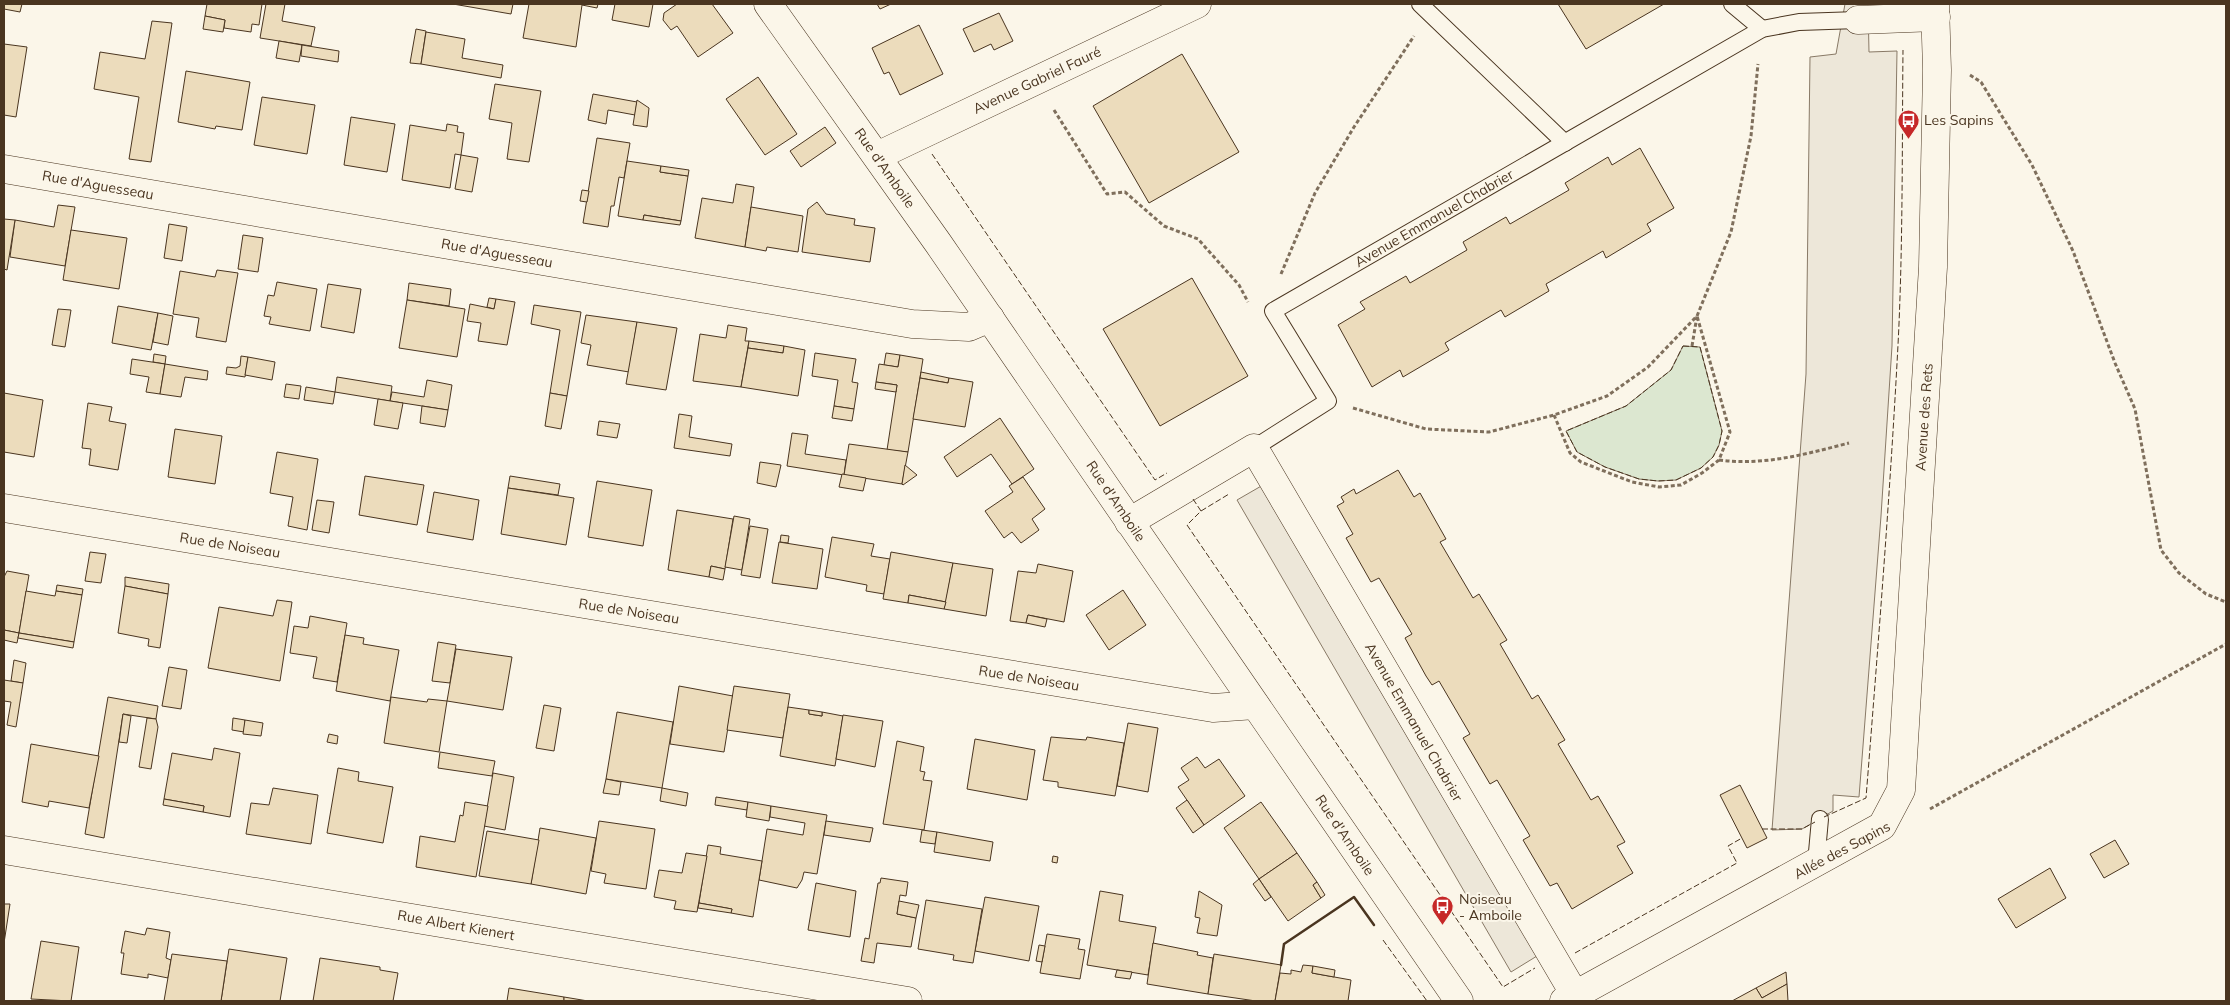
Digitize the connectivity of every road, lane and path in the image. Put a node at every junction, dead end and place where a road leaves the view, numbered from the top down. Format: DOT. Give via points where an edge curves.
graph roads {
  1 [pos="768,4"];
  2 [pos="1197,4"];
  3 [pos="1732,4"];
  4 [pos="1425,8"];
  5 [pos="1936,10"];
  6 [pos="1858,20"];
  7 [pos="1762,29"];
  8 [pos="1968,74"];
  9 [pos="1035,80"];
  10 [pos="1565,143"];
  11 [pos="877,156"];
  12 [pos="4,169"];
  13 [pos="1273,311"];
  14 [pos="1697,316"];
  15 [pos="990,318"];
  16 [pos="1692,346"];
  17 [pos="1328,401"];
  18 [pos="1554,415"];
  19 [pos="1850,443"];
  20 [pos="1254,448"];
  21 [pos="1719,460"];
  22 [pos="4,508"];
  23 [pos="1129,522"];
  24 [pos="2226,602"];
  25 [pos="2226,644"];
  26 [pos="1255,705"];
  27 [pos="1820,819"];
  28 [pos="1882,826"];
  29 [pos="4,850"];
  30 [pos="1816,863"];
  31 [pos="1569,998"];
  32 [pos="908,1001"];
  33 [pos="1459,1001"];
  1 -- 11 [label="street, Rue d'Amboile"];
  2 -- 9 [label="street, Avenue Gabriel Fauré"];
  3 -- 7 [label="lane"];
  4 -- 10 [label="lane"];
  4 -- 13 [label="path" via="1315,193 1277,282"];
  5 -- 6 [label="street, Avenue Emmanuel Chabrier"];
  5 -- 28 [label="street, Avenue des Rets" via="1933,267 1901,790"];
  6 -- 7 [label="lane, Avenue Emmanuel Chabrier" via="1799,22"];
  7 -- 10 [label="lane, Avenue Emmanuel Chabrier"];
  7 -- 14 [label="path" via="1750,136 1731,232"];
  8 -- 24 [label="path" via="1981,82 2032,165 2073,251 2135,409 2161,550 2179,573 2206,594"];
  9 -- 11 [label="street, Avenue Gabriel Fauré"];
  9 -- 13 [label="path" via="1108,194 1125,192 1164,226 1198,239 1239,285 1256,318"];
  10 -- 13 [label="lane, Avenue Emmanuel Chabrier"];
  11 -- 15 [label="street, Rue d'Amboile"];
  12 -- 15 [label="street, Rue d'Aguesseau" via="912,324 969,327"];
  13 -- 17 [label="lane"];
  14 -- 16 [label="path"];
  14 -- 18 [label="path" via="1648,367 1607,396"];
  14 -- 21 [label="path" via="1730,432"];
  15 -- 23 [label="street, Rue d'Amboile"];
  17 -- 18 [label="path" via="1426,429 1489,432"];
  17 -- 20 [label="lane"];
  18 -- 21 [label="path" via="1570,453 1581,462 1632,482 1659,487 1681,485"];
  19 -- 21 [label="path" via="1790,458 1741,463"];
  20 -- 23 [label="street"];
  20 -- 31 [label="street, Avenue Emmanuel Chabrier"];
  22 -- 26 [label="street, Rue de Noiseau" via="1213,708"];
  23 -- 26 [label="street, Rue d'Amboile"];
  25 -- 28 [label="path, Allée des Sapins" via="1914,817"];
  26 -- 33 [label="street, Rue d'Amboile"];
  27 -- 30 [label="lane"];
  28 -- 30 [label="street, Allée des Sapins"];
  29 -- 32 [label="street, Rue Albert Kienert"];
  30 -- 31 [label="street, Allée des Sapins"];
}
